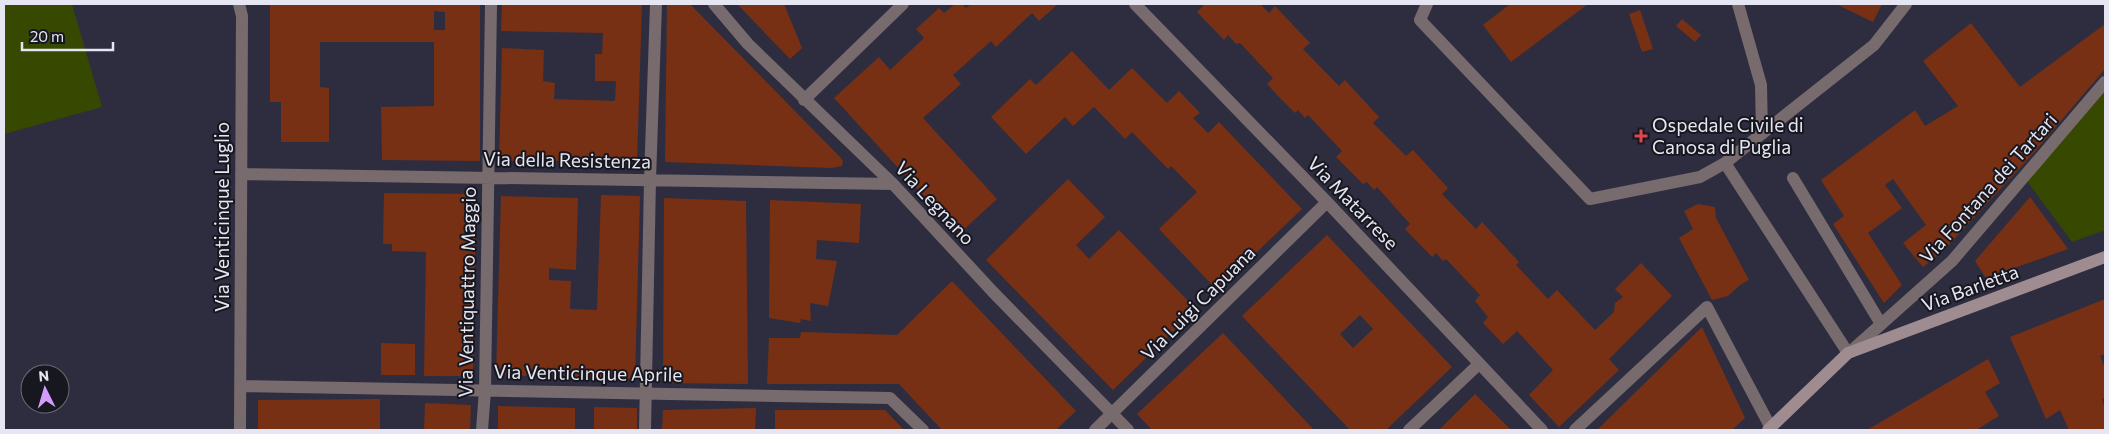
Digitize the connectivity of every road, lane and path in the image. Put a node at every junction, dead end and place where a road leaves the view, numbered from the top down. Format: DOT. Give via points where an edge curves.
graph roads {
  1 [pos="239,4"];
  2 [pos="491,4"];
  3 [pos="656,4"];
  4 [pos="714,4"];
  5 [pos="903,4"];
  6 [pos="1134,4"];
  7 [pos="1428,4"];
  8 [pos="1738,4"];
  9 [pos="1906,4"];
  10 [pos="2105,82"];
  11 [pos="804,100"];
  12 [pos="1762,134"];
  13 [pos="1725,164"];
  14 [pos="241,174"];
  15 [pos="488,177"];
  16 [pos="1794,178"];
  17 [pos="650,180"];
  18 [pos="893,184"];
  19 [pos="1326,202"];
  20 [pos="2105,257"];
  21 [pos="1881,324"];
  22 [pos="1848,353"];
  23 [pos="1479,364"];
  24 [pos="240,386"];
  25 [pos="485,390"];
  26 [pos="647,393"];
  27 [pos="1112,414"];
  28 [pos="1770,429"];
  29 [pos="240,430"];
  30 [pos="482,430"];
  31 [pos="645,430"];
  32 [pos="923,430"];
  33 [pos="1095,430"];
  34 [pos="1128,430"];
  35 [pos="1409,430"];
  36 [pos="1542,430"];
  37 [pos="1574,430"];
  1 -- 14 [label="street, Via Venticinque Luglio" via="242,16"];
  2 -- 15 [label="street, Via Ventiquattro Maggio"];
  3 -- 17 [label="street"];
  4 -- 11 [label="street, Via Legnano" via="748,44"];
  5 -- 11 [label="street"];
  6 -- 19 [label="street, Via Matarrese"];
  7 -- 13 [label="street" via="1420,20 1590,199 1700,177"];
  8 -- 12 [label="street" via="1761,84"];
  9 -- 12 [label="street" via="1874,45"];
  10 -- 21 [label="street, Via Fontana dei Tartari" via="1952,261"];
  11 -- 18 [label="street, Via Legnano"];
  12 -- 13 [label="street"];
  13 -- 22 [label="street"];
  14 -- 15 [label="street, Via della Resistenza"];
  14 -- 24 [label="street, Via Venticinque Luglio"];
  15 -- 17 [label="street, Via della Resistenza"];
  15 -- 25 [label="street, Via Ventiquattro Maggio"];
  16 -- 21 [label="street"];
  17 -- 18 [label="street, Via della Resistenza"];
  17 -- 26 [label="street"];
  18 -- 27 [label="street, Via Legnano"];
  19 -- 23 [label="street, Via Matarrese"];
  19 -- 27 [label="street, Via Luigi Capuana"];
  20 -- 22 [label="main road, Via Barletta"];
  21 -- 22 [label="street, Via Fontana dei Tartari"];
  22 -- 28 [label="main road"];
  23 -- 35 [label="street"];
  23 -- 36 [label="street, Via Matarrese"];
  24 -- 25 [label="street, Via Venticinque Aprile"];
  24 -- 29 [label="street, Via Venticinque Luglio"];
  25 -- 26 [label="street, Via Venticinque Aprile"];
  25 -- 30 [label="street, Via Ventiquattro Maggio"];
  26 -- 31 [label="street"];
  26 -- 32 [label="street, Via Venticinque Aprile" via="890,398"];
  27 -- 33 [label="street, Via Luigi Capuana"];
  27 -- 34 [label="street, Via Legnano"];
  28 -- 37 [label="street" via="1707,307"];
}
